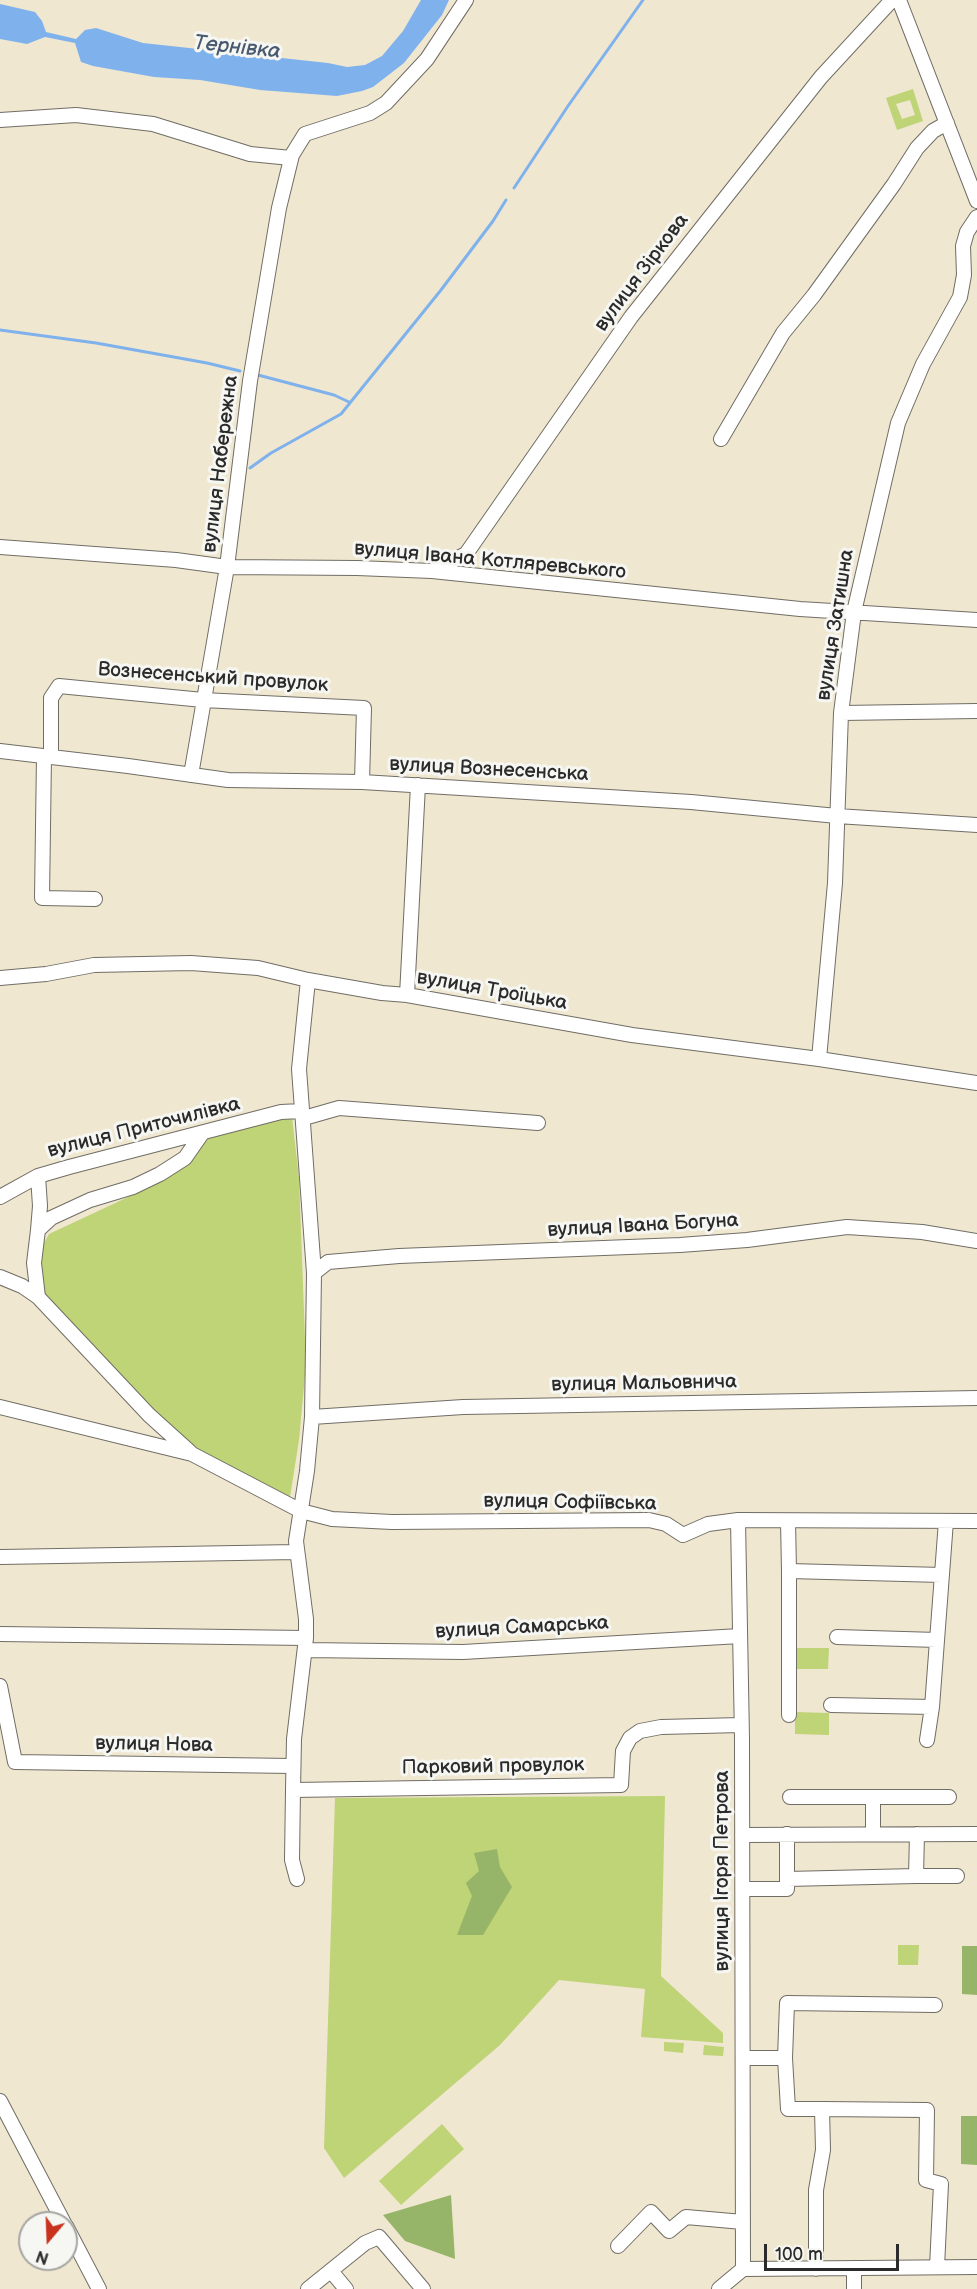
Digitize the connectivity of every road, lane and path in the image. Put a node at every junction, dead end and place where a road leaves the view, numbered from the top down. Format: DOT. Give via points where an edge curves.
graph roads {
  1 [pos="466,0"];
  2 [pos="892,0"];
  3 [pos="899,0"];
  4 [pos="0,120"];
  5 [pos="947,123"];
  6 [pos="291,158"];
  7 [pos="977,201"];
  8 [pos="977,217"];
  9 [pos="721,440"];
  10 [pos="0,547"];
  11 [pos="466,554"];
  12 [pos="227,567"];
  13 [pos="432,571"];
  14 [pos="469,575"];
  15 [pos="854,612"];
  16 [pos="977,620"];
  17 [pos="204,700"];
  18 [pos="977,711"];
  19 [pos="842,713"];
  20 [pos="0,751"];
  21 [pos="47,756"];
  22 [pos="191,775"];
  23 [pos="362,782"];
  24 [pos="418,785"];
  25 [pos="837,816"];
  26 [pos="977,825"];
  27 [pos="95,899"];
  28 [pos="0,978"];
  29 [pos="308,980"];
  30 [pos="407,995"];
  31 [pos="819,1059"];
  32 [pos="977,1083"];
  33 [pos="303,1114"];
  34 [pos="538,1123"];
  35 [pos="201,1135"];
  36 [pos="38,1176"];
  37 [pos="0,1197"];
  38 [pos="38,1230"];
  39 [pos="977,1241"];
  40 [pos="314,1274"];
  41 [pos="0,1276"];
  42 [pos="38,1297"];
  43 [pos="977,1398"];
  44 [pos="0,1407"];
  45 [pos="312,1417"];
  46 [pos="192,1454"];
  47 [pos="301,1511"];
  48 [pos="738,1520"];
  49 [pos="788,1521"];
  50 [pos="946,1521"];
  51 [pos="977,1521"];
  52 [pos="296,1552"];
  53 [pos="0,1557"];
  54 [pos="789,1571"];
  55 [pos="942,1575"];
  56 [pos="0,1634"];
  57 [pos="740,1636"];
  58 [pos="837,1637"];
  59 [pos="937,1640"];
  60 [pos="306,1644"];
  61 [pos="0,1686"];
  62 [pos="831,1705"];
  63 [pos="932,1707"];
  64 [pos="789,1715"];
  65 [pos="741,1725"];
  66 [pos="927,1740"];
  67 [pos="292,1766"];
  68 [pos="293,1790"];
  69 [pos="790,1797"];
  70 [pos="873,1797"];
  71 [pos="949,1797"];
  72 [pos="787,1834"];
  73 [pos="873,1834"];
  74 [pos="917,1834"];
  75 [pos="977,1834"];
  76 [pos="742,1835"];
  77 [pos="916,1876"];
  78 [pos="957,1876"];
  79 [pos="297,1879"];
  80 [pos="787,1879"];
  81 [pos="743,1889"];
  82 [pos="935,2005"];
  83 [pos="743,2058"];
  84 [pos="785,2058"];
  85 [pos="0,2101"];
  86 [pos="822,2109"];
  87 [pos="58,2211"];
  88 [pos="743,2222"];
  89 [pos="618,2246"];
  90 [pos="78,2251"];
  91 [pos="977,2266"];
  92 [pos="937,2267"];
  93 [pos="855,2268"];
  94 [pos="743,2269"];
  95 [pos="816,2269"];
  96 [pos="331,2271"];
  97 [pos="96,2288"];
  98 [pos="308,2289"];
  99 [pos="346,2289"];
  100 [pos="423,2289"];
  101 [pos="719,2289"];
  102 [pos="854,2289"];
  1 -- 6 [label="street, вулиця Набережна" via="427,59 386,103 370,113 305,134"];
  2 -- 11 [label="street, вулиця Зіркова" via="821,77 631,317"];
  3 -- 5 [label="street"];
  4 -- 6 [label="street" via="76,116 153,124 250,154"];
  5 -- 7 [label="street"];
  5 -- 9 [label="street" via="917,148 783,333"];
  6 -- 12 [label="street, вулиця Набережна" via="250,381"];
  8 -- 15 [label="street, вулиця Затишна" via="963,246 960,297 923,364 895,434"];
  10 -- 12 [label="street, вулиця Івана Котляревського"];
  11 -- 13 [label="street, вулиця Зіркова"];
  11 -- 14 [label="street"];
  12 -- 13 [label="street, вулиця Івана Котляревського"];
  12 -- 17 [label="street, вулиця Набережна"];
  13 -- 14 [label="street, вулиця Івана Котляревського"];
  14 -- 15 [label="street, вулиця Івана Котляревського"];
  15 -- 16 [label="street, вулиця Івана Котляревського"];
  15 -- 19 [label="street, вулиця Затишна"];
  17 -- 21 [label="street, Вознесенський провулок" via="59,686 51,698"];
  17 -- 22 [label="street, вулиця Набережна"];
  17 -- 23 [label="street, Вознесенський провулок" via="364,708"];
  18 -- 19 [label="street"];
  19 -- 25 [label="street, вулиця Затишна"];
  20 -- 21 [label="street, вулиця Вознесенська"];
  21 -- 22 [label="street, вулиця Вознесенська"];
  21 -- 27 [label="street, Вознесенський провулок" via="42,898"];
  22 -- 23 [label="street, вулиця Вознесенська" via="259,782"];
  23 -- 24 [label="street, вулиця Вознесенська"];
  24 -- 25 [label="street, вулиця Вознесенська" via="690,802"];
  24 -- 30 [label="street"];
  25 -- 26 [label="street, вулиця Вознесенська"];
  25 -- 31 [label="street, вулиця Затишна"];
  28 -- 29 [label="street, вулиця Троїцька" via="94,965 191,963 258,968"];
  29 -- 30 [label="street, вулиця Троїцька"];
  29 -- 33 [label="street" via="299,1069"];
  30 -- 31 [label="street, вулиця Троїцька" via="632,1035"];
  31 -- 32 [label="street, вулиця Троїцька"];
  33 -- 34 [label="street, вулиця Приточилівка" via="339,1108"];
  33 -- 35 [label="street, вулиця Приточилівка" via="281,1112"];
  33 -- 40 [label="street"];
  35 -- 36 [label="street, вулиця Приточилівка"];
  35 -- 38 [label="street" via="185,1158 160,1174 134,1187 69,1208"];
  36 -- 37 [label="street, вулиця Приточилівка"];
  36 -- 38 [label="street"];
  38 -- 42 [label="street" via="34,1263"];
  39 -- 40 [label="street, вулиця Івана Богуна" via="847,1227 736,1241 328,1262"];
  40 -- 45 [label="street"];
  41 -- 42 [label="street"];
  42 -- 46 [label="street" via="149,1415"];
  43 -- 45 [label="street, вулиця Мальовнича" via="463,1407"];
  44 -- 46 [label="street"];
  45 -- 47 [label="street"];
  46 -- 47 [label="street, вулиця Софіївська"];
  47 -- 48 [label="street, вулиця Софіївська" via="332,1519 392,1522 649,1520 666,1524 682,1535 708,1524"];
  47 -- 52 [label="street"];
  48 -- 49 [label="street, вулиця Софіївська"];
  48 -- 57 [label="street, вулиця Ігоря Петрова"];
  49 -- 50 [label="street, вулиця Софіївська"];
  49 -- 54 [label="street"];
  50 -- 51 [label="street, вулиця Софіївська"];
  50 -- 55 [label="street"];
  52 -- 53 [label="street"];
  52 -- 60 [label="street"];
  54 -- 55 [label="street"];
  54 -- 64 [label="street"];
  55 -- 59 [label="street"];
  56 -- 60 [label="street, вулиця Самарська"];
  57 -- 60 [label="street, вулиця Самарська" via="463,1652"];
  57 -- 65 [label="street, вулиця Ігоря Петрова"];
  58 -- 59 [label="street"];
  59 -- 63 [label="street"];
  60 -- 67 [label="street"];
  61 -- 67 [label="street, вулиця Нова" via="15,1762"];
  62 -- 63 [label="street"];
  63 -- 66 [label="street"];
  65 -- 68 [label="street, Парковий провулок" via="640,1731 623,1750 621,1785"];
  65 -- 76 [label="street, вулиця Ігоря Петрова"];
  67 -- 68 [label="street"];
  68 -- 79 [label="street" via="292,1860"];
  69 -- 70 [label="street"];
  70 -- 71 [label="street"];
  70 -- 73 [label="street"];
  72 -- 73 [label="street"];
  72 -- 76 [label="street"];
  72 -- 80 [label="street"];
  73 -- 74 [label="street"];
  74 -- 75 [label="street"];
  74 -- 77 [label="street"];
  76 -- 81 [label="street, вулиця Ігоря Петрова"];
  77 -- 78 [label="street"];
  77 -- 80 [label="street"];
  80 -- 81 [label="street" via="787,1889"];
  81 -- 83 [label="street, вулиця Ігоря Петрова"];
  82 -- 84 [label="street" via="787,2003"];
  83 -- 84 [label="street"];
  83 -- 88 [label="street, вулиця Ігоря Петрова"];
  84 -- 86 [label="street" via="788,2109"];
  85 -- 87 [label="street"];
  86 -- 92 [label="street" via="927,2110 926,2180 941,2184"];
  86 -- 95 [label="street"];
  88 -- 89 [label="street" via="686,2217 669,2231 651,2212"];
  88 -- 94 [label="street, вулиця Ігоря Петрова"];
  90 -- 97 [label="street"];
  91 -- 92 [label="street"];
  92 -- 93 [label="street"];
  93 -- 95 [label="street"];
  93 -- 102 [label="street"];
  94 -- 95 [label="street"];
  94 -- 101 [label="street"];
  96 -- 98 [label="street"];
  96 -- 99 [label="street"];
  96 -- 100 [label="street" via="365,2243 379,2237"];
}
